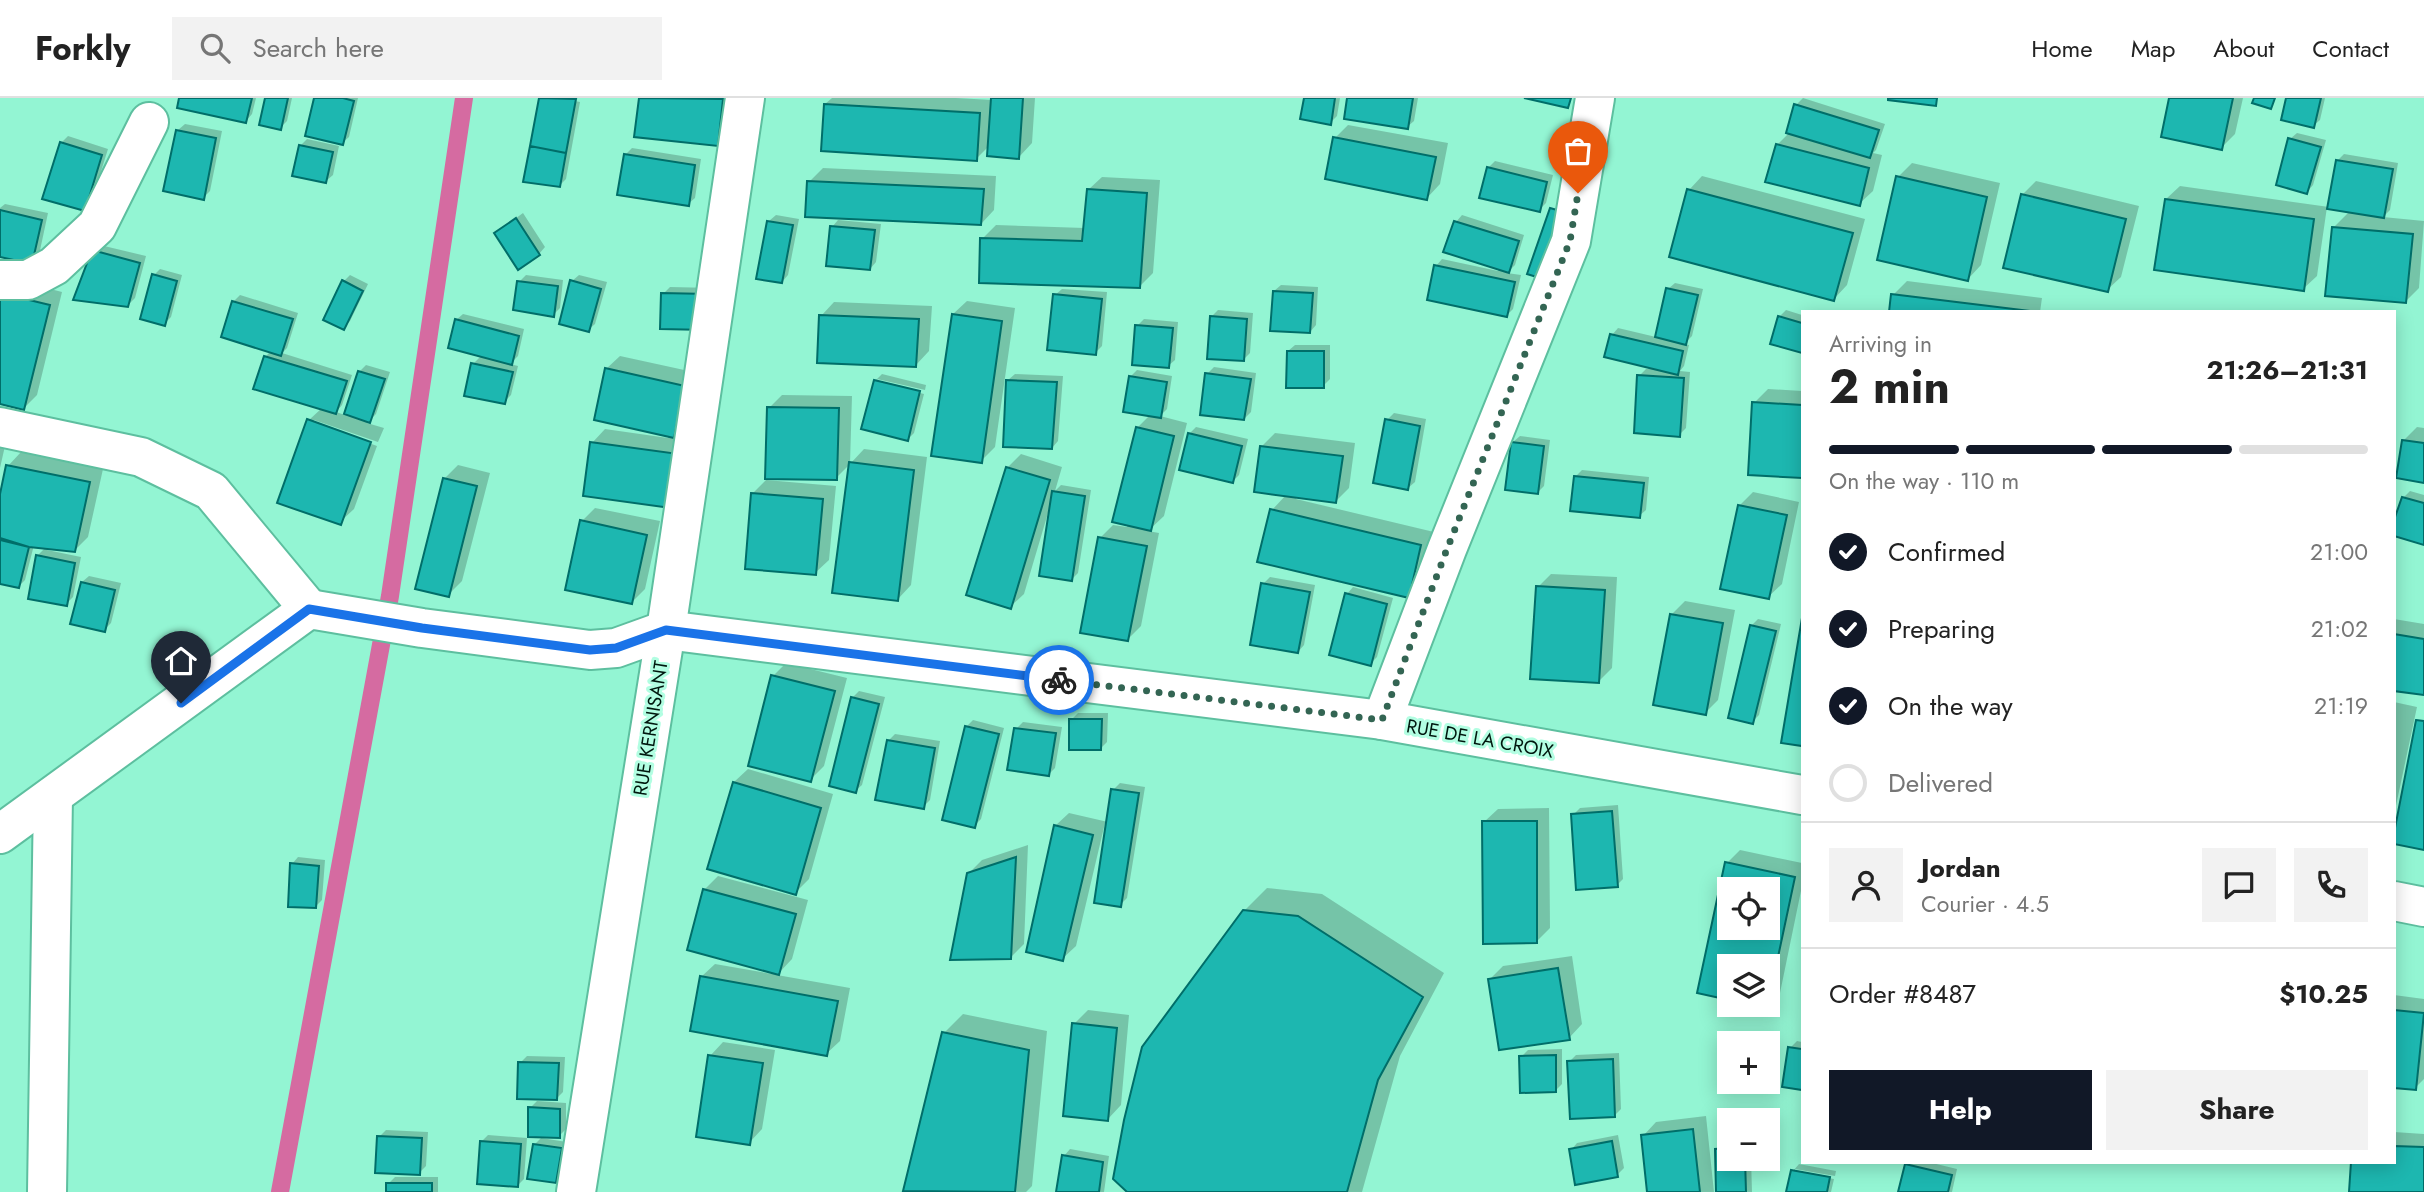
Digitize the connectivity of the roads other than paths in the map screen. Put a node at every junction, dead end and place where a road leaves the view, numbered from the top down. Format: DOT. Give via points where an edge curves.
graph roads {
  1 [pos="745,98"];
  2 [pos="1595,98"];
  3 [pos="149,122"];
  4 [pos="0,280"];
  5 [pos="0,427"];
  6 [pos="309,609"];
  7 [pos="666,630"];
  8 [pos="1382,720"];
  9 [pos="1801,795"];
  10 [pos="53,796"];
  11 [pos="0,834"];
  12 [pos="2396,901"];
  13 [pos="2424,907"];
  14 [pos="47,1192"];
  15 [pos="576,1192"];
  1 -- 7 [label="street, RUE KERNISANT"];
  2 -- 8 [label="street" via="1570,241"];
  3 -- 4 [label="street" via="97,226 54,266 27,281"];
  5 -- 6 [label="street" via="141,457 211,491"];
  6 -- 7 [label="street, RUE DE LA CROIX" via="590,650 616,648"];
  6 -- 10 [label="street"];
  7 -- 8 [label="street, RUE DE LA CROIX"];
  7 -- 15 [label="street, RUE KERNISANT"];
  8 -- 9 [label="street, RUE DE LA CROIX"];
  10 -- 11 [label="street"];
  10 -- 14 [label="street"];
  12 -- 13 [label="street"];
}
